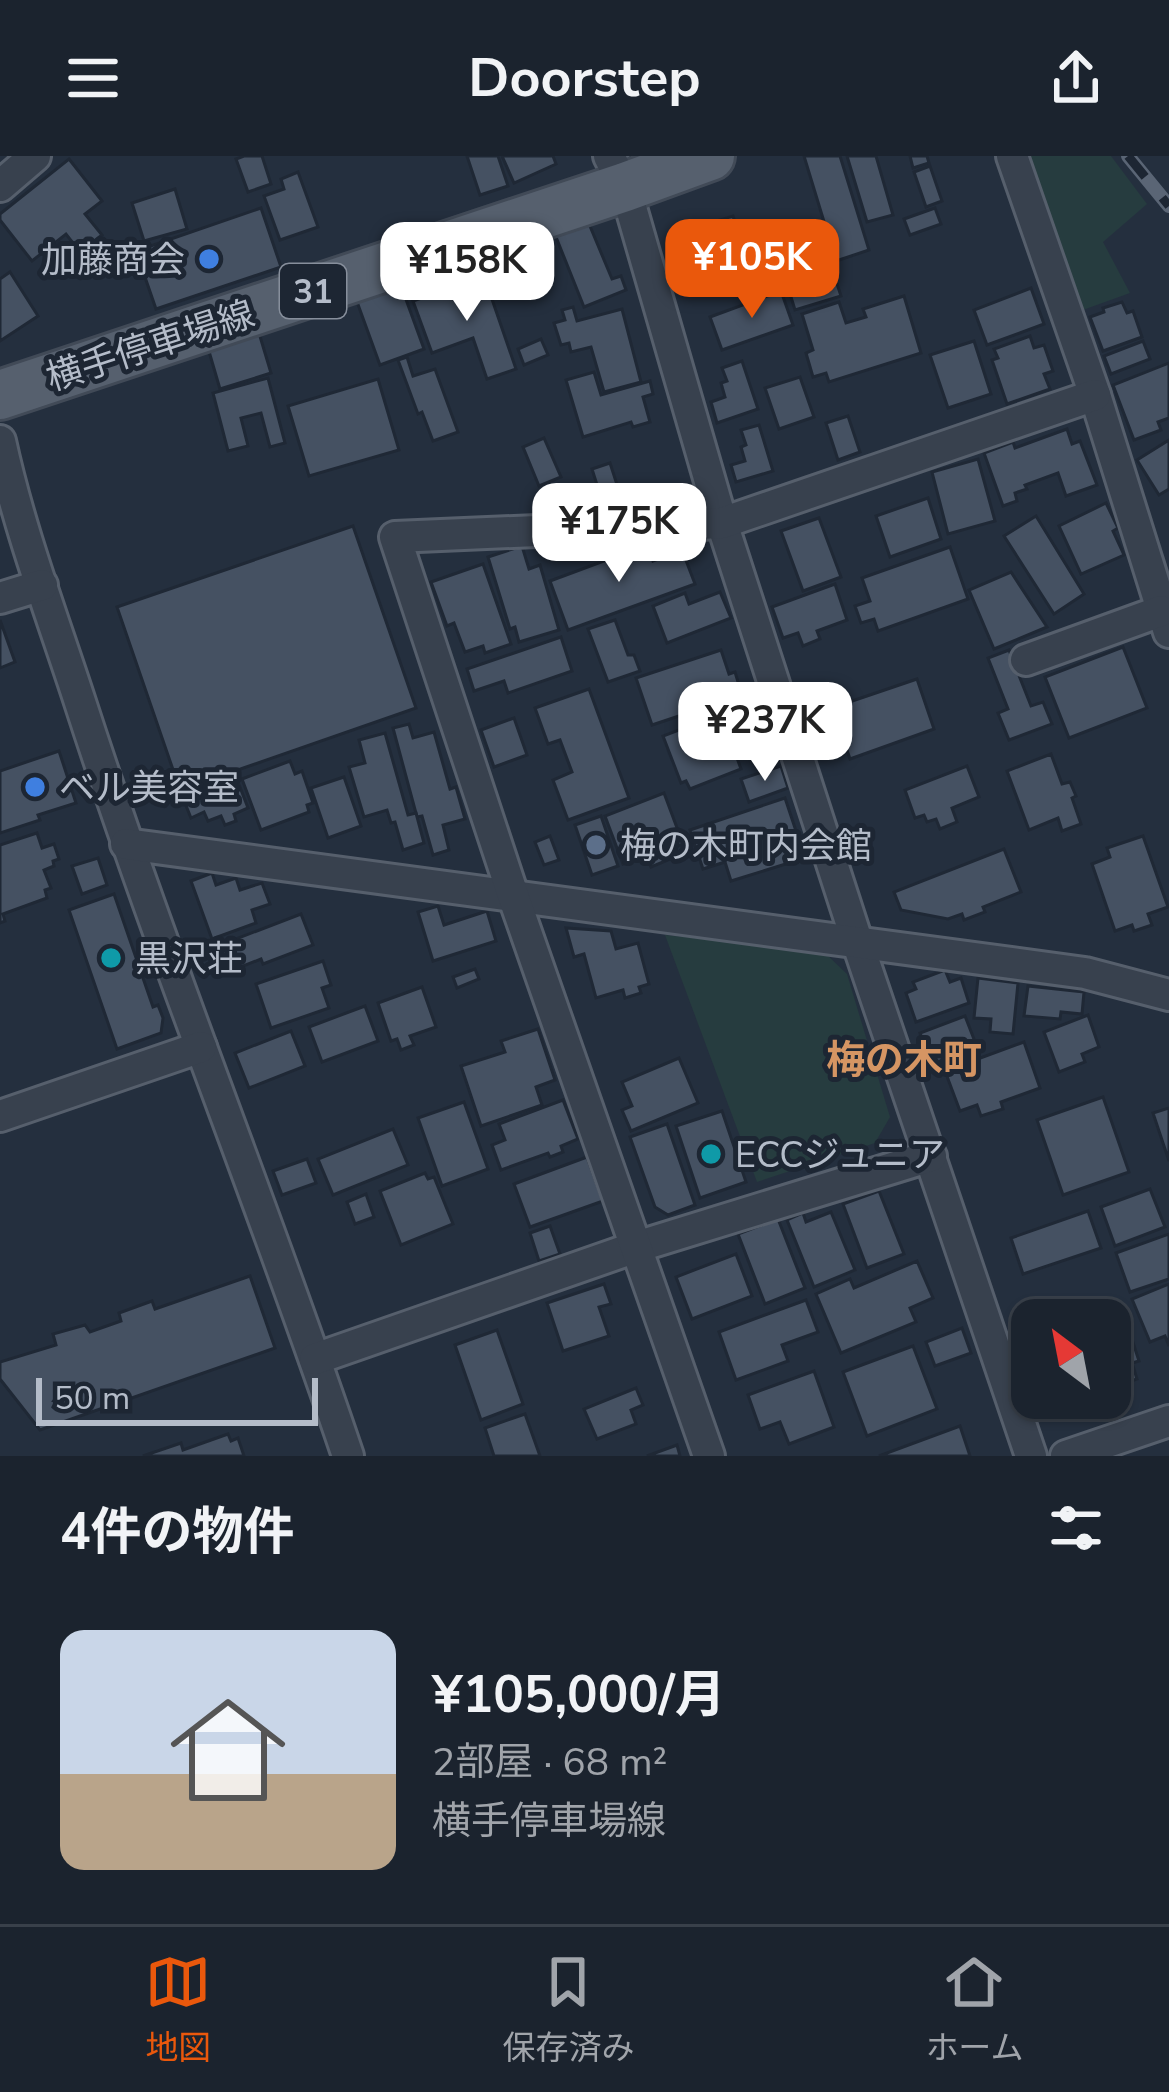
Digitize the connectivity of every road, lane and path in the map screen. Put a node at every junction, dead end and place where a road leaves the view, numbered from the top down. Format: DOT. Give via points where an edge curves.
graph roads {
  1 [pos="35,156"];
  2 [pos="710,156"];
  3 [pos="1012,156"];
  4 [pos="617,172"];
  5 [pos="0,185"];
  6 [pos="0,395"];
  7 [pos="1095,395"];
  8 [pos="0,441"];
  9 [pos="722,523"];
  10 [pos="42,585"];
  11 [pos="0,598"];
  12 [pos="1166,620"];
  13 [pos="1026,659"];
  14 [pos="126,844"];
  15 [pos="514,898"];
  16 [pos="858,944"];
  17 [pos="1169,995"];
  18 [pos="201,1047"];
  19 [pos="0,1116"];
  20 [pos="931,1156"];
  21 [pos="637,1247"];
  22 [pos="315,1359"];
  23 [pos="1169,1421"];
  24 [pos="348,1456"];
  25 [pos="710,1456"];
  26 [pos="1030,1456"];
  27 [pos="1066,1456"];
  1 -- 5 [label="street"];
  2 -- 4 [label="main road, 横手停車場線 / 31"];
  3 -- 7 [label="street"];
  4 -- 6 [label="main road, 横手停車場線 / 31"];
  4 -- 9 [label="street"];
  7 -- 9 [label="street"];
  7 -- 12 [label="street"];
  8 -- 10 [label="street"];
  9 -- 15 [label="street" via="395,537"];
  9 -- 16 [label="street"];
  10 -- 11 [label="street"];
  10 -- 14 [label="street"];
  12 -- 13 [label="street"];
  14 -- 15 [label="street"];
  14 -- 18 [label="street"];
  15 -- 16 [label="street"];
  15 -- 21 [label="street"];
  16 -- 17 [label="street" via="1084,973"];
  16 -- 20 [label="street"];
  18 -- 19 [label="street"];
  18 -- 22 [label="street"];
  20 -- 21 [label="street"];
  20 -- 26 [label="street"];
  21 -- 22 [label="street"];
  21 -- 25 [label="street"];
  22 -- 24 [label="street"];
  23 -- 27 [label="street"];
}
